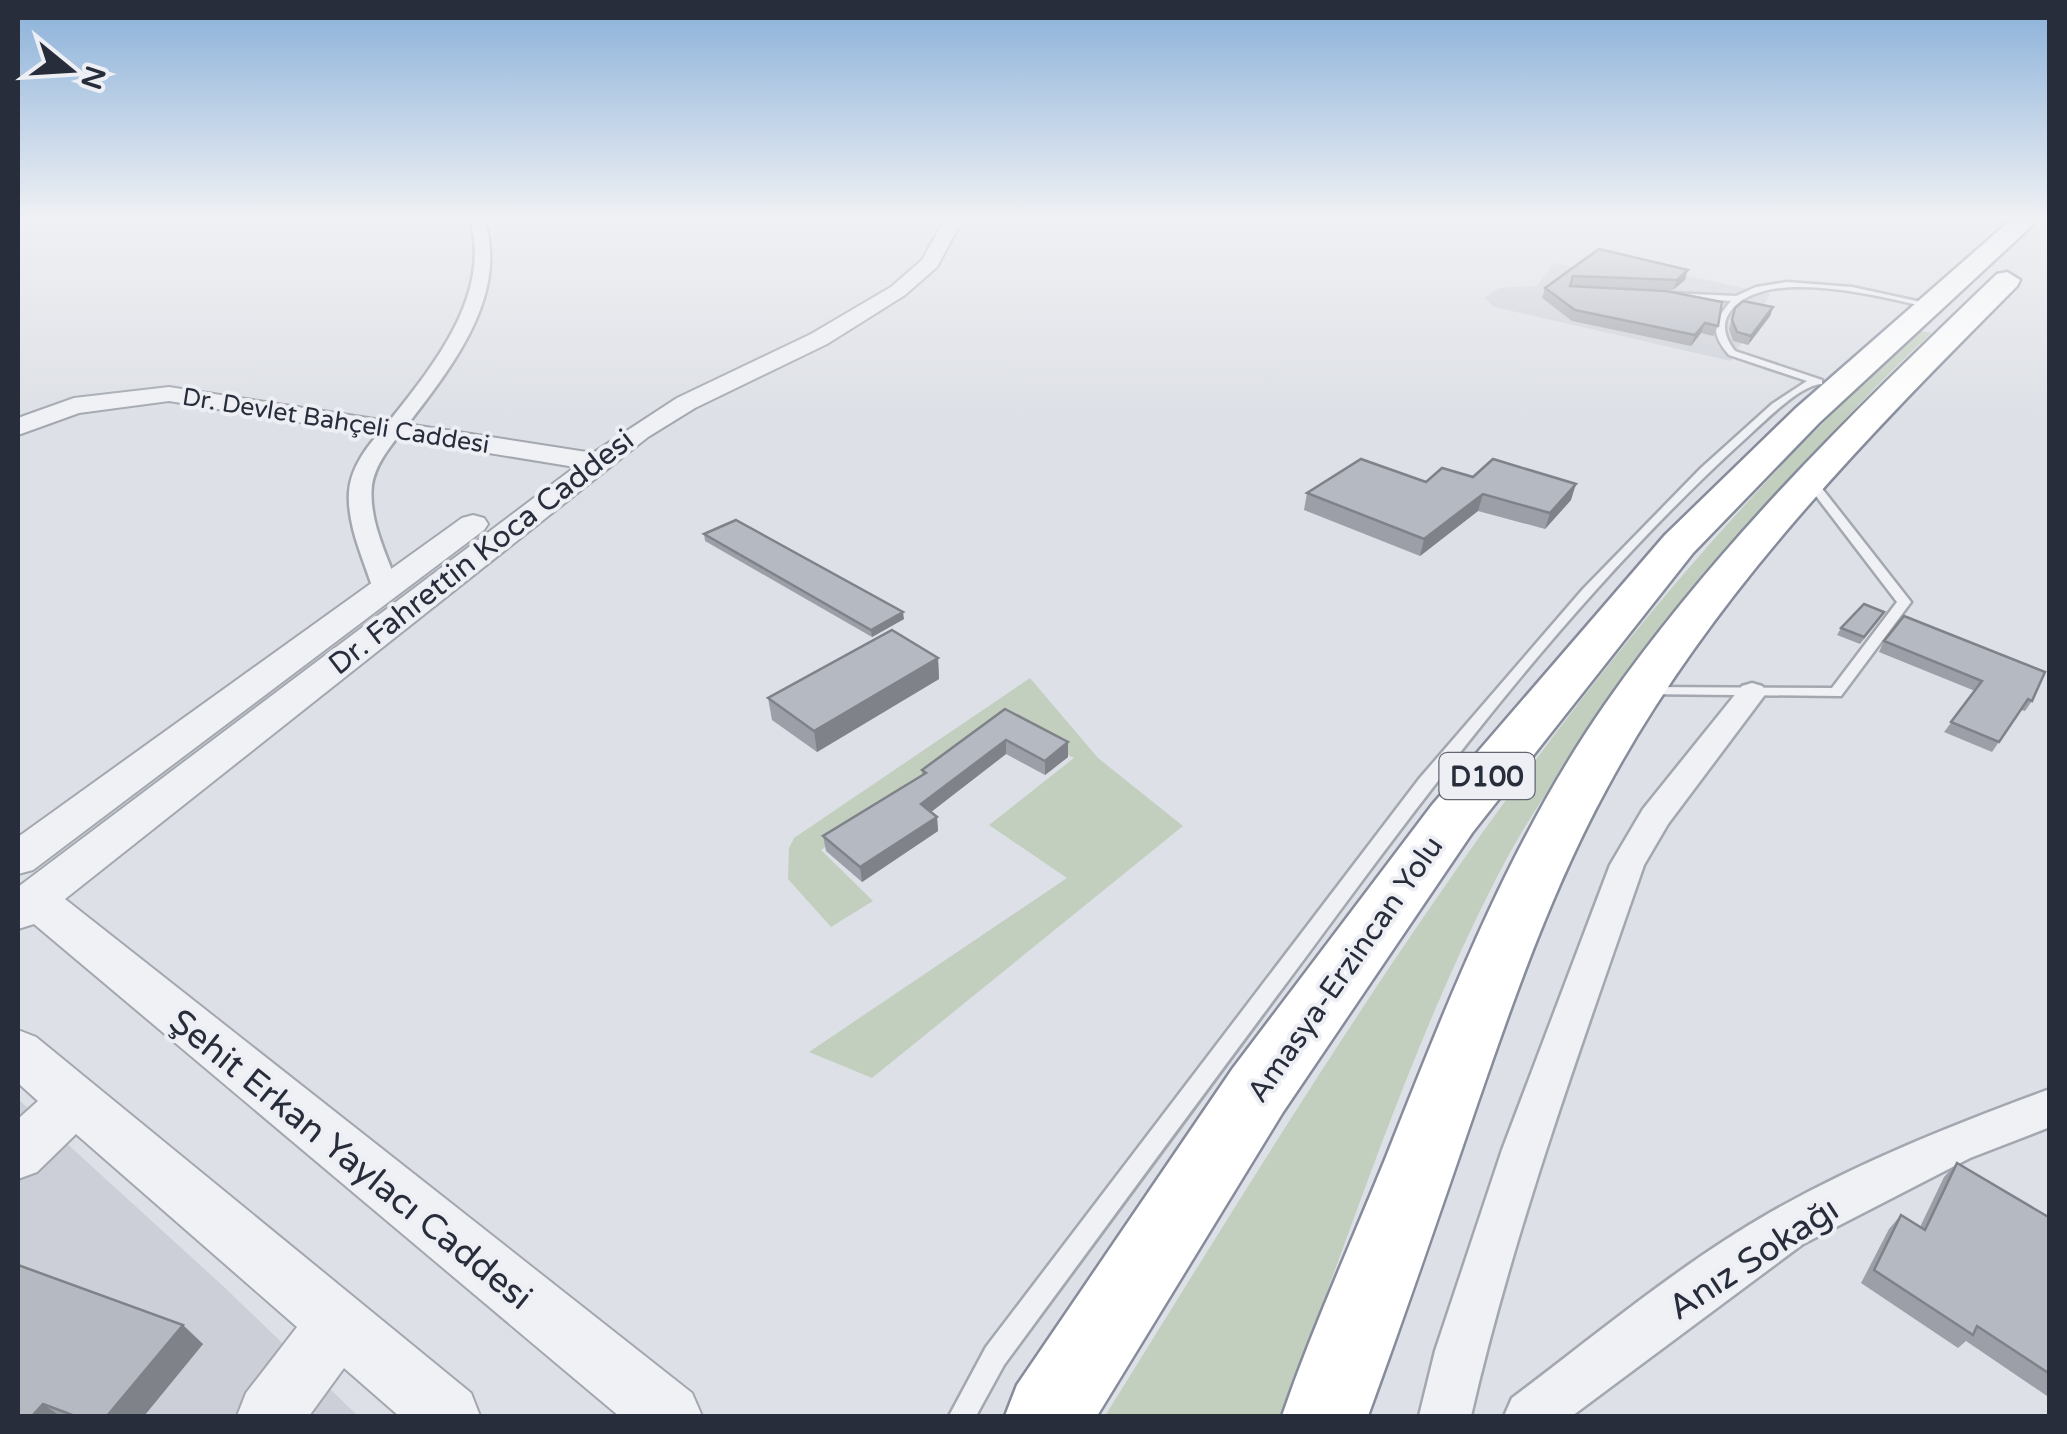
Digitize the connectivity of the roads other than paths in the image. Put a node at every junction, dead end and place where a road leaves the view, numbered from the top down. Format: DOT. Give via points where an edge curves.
graph roads {
  1 [pos="482,286"];
  2 [pos="877,286"];
  3 [pos="906,286"];
  4 [pos="1779,286"];
  5 [pos="1814,286"];
  6 [pos="1953,286"];
  7 [pos="2003,286"];
  8 [pos="1661,295"];
  9 [pos="1740,299"];
  10 [pos="1931,305"];
  11 [pos="1825,384"];
  12 [pos="18,427"];
  13 [pos="395,428"];
  14 [pos="18,447"];
  15 [pos="377,451"];
  16 [pos="567,470"];
  17 [pos="535,478"];
  18 [pos="1809,478"];
  19 [pos="386,588"];
  20 [pos="1641,691"];
  21 [pos="1752,692"];
  22 [pos="23,890"];
  23 [pos="18,1052"];
  24 [pos="75,1101"];
  25 [pos="2050,1108"];
  26 [pos="18,1154"];
  27 [pos="339,1324"];
  28 [pos="268,1416"];
  29 [pos="448,1416"];
  30 [pos="668,1416"];
  31 [pos="962,1416"];
  32 [pos="1048,1416"];
  33 [pos="1324,1416"];
  34 [pos="1444,1416"];
  35 [pos="1530,1416"];
  1 -- 13 [label="street" via="432,379"];
  2 -- 16 [label="street, Dr. Fahrettin Koca Caddesi" via="640,406"];
  3 -- 16 [label="street, Dr. Fahrettin Koca Caddesi" via="819,339 660,416 598,462"];
  4 -- 9 [label="lane"];
  5 -- 10 [label="lane"];
  6 -- 10 [label="highway, Amasya-Erzincan Yolu / D100"];
  7 -- 18 [label="highway, D100"];
  8 -- 9 [label="lane"];
  9 -- 11 [label="lane" via="1720,321 1725,347"];
  10 -- 11 [label="highway, Amasya-Erzincan Yolu / D100"];
  11 -- 31 [label="lane" via="1776,406 1705,470 1588,592 1425,782 995,1356"];
  11 -- 32 [label="highway, Amasya-Erzincan Yolu / D100" via="1679,544 1452,819 1258,1090"];
  12 -- 13 [label="street, Dr. Devlet Bahçeli Caddesi" via="74,406 169,394"];
  13 -- 15 [label="street"];
  13 -- 16 [label="street, Dr. Devlet Bahçeli Caddesi"];
  14 -- 15 [label="street, Dr. Devlet Bahçeli Caddesi" via="99,415 142,411"];
  15 -- 17 [label="street, Dr. Devlet Bahçeli Caddesi"];
  15 -- 19 [label="street" via="361,492"];
  16 -- 17 [label="street, Dr. Fahrettin Koca Caddesi"];
  16 -- 22 [label="street, Dr. Fahrettin Koca Caddesi"];
  17 -- 19 [label="street, Dr. Fahrettin Koca Caddesi"];
  18 -- 20 [label="highway, D100" via="1727,572"];
  18 -- 21 [label="lane" via="1904,602 1836,693"];
  19 -- 22 [label="street, Dr. Fahrettin Koca Caddesi"];
  20 -- 21 [label="lane"];
  20 -- 33 [label="highway, D100" via="1580,786 1529,886"];
  21 -- 34 [label="street" via="1655,817 1627,865 1524,1150"];
  22 -- 30 [label="street, Şehit Erkan Yaylacı Caddesi"];
  23 -- 24 [label="street"];
  24 -- 26 [label="street"];
  24 -- 27 [label="street"];
  25 -- 35 [label="street, Anız Sokağı" via="1955,1144 1787,1228"];
  27 -- 28 [label="street"];
  27 -- 29 [label="street"];
}
